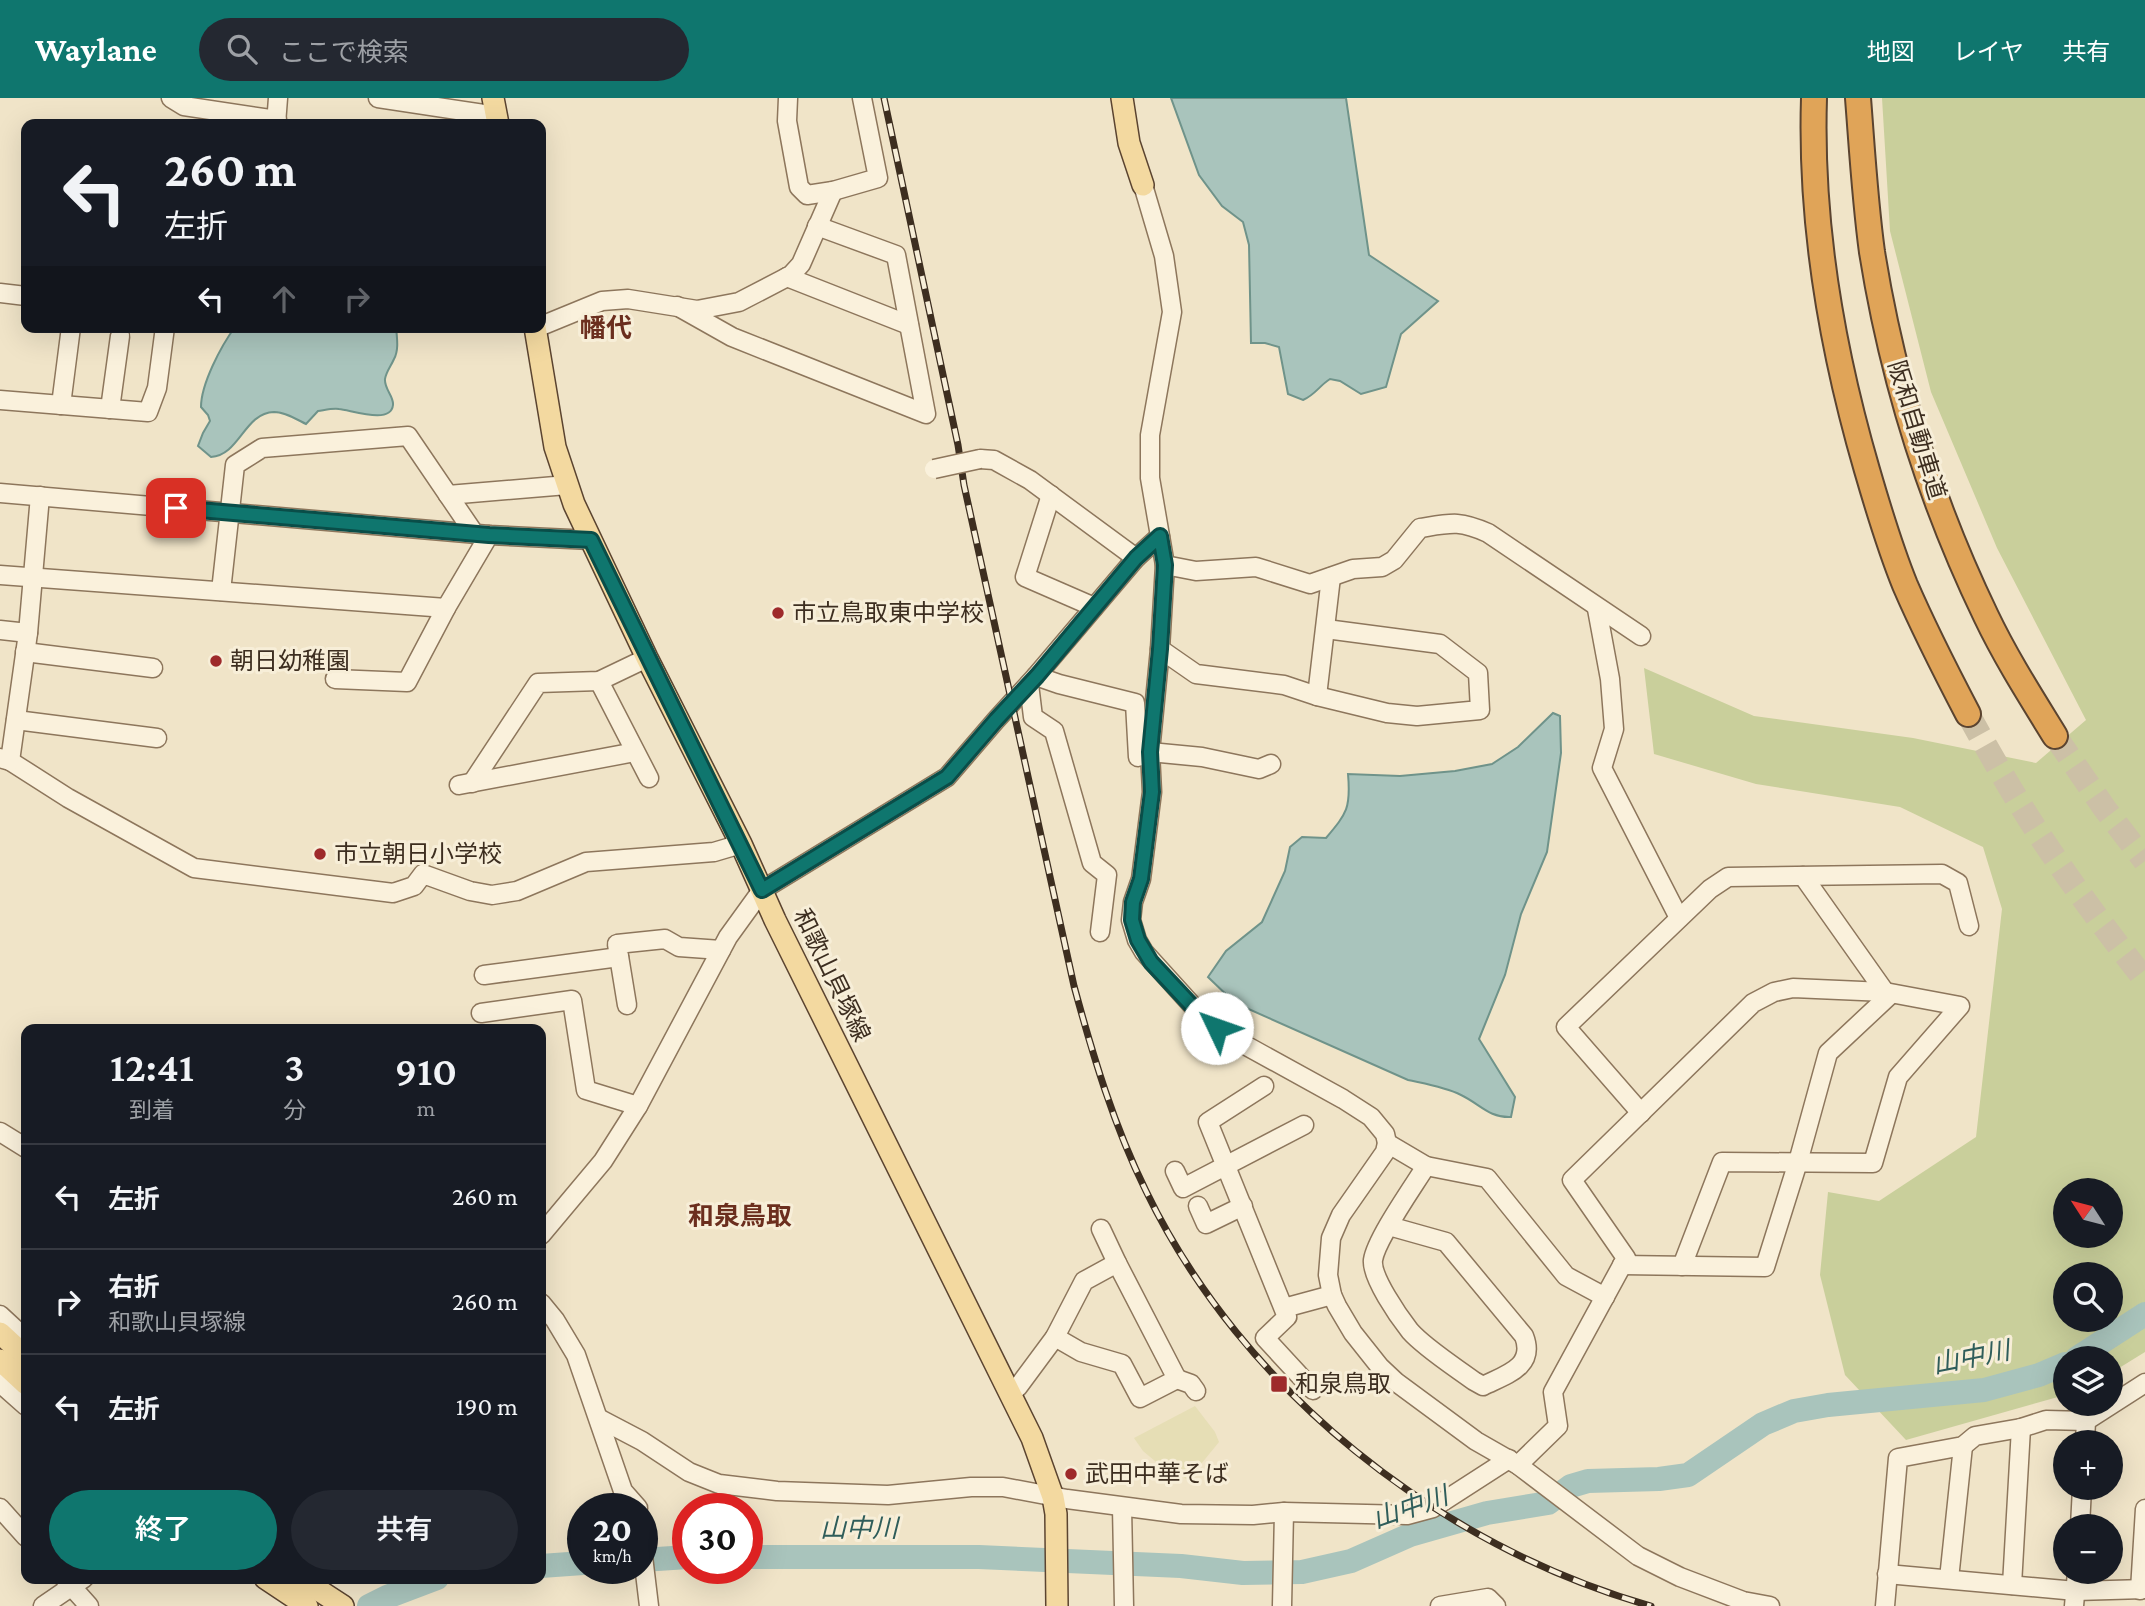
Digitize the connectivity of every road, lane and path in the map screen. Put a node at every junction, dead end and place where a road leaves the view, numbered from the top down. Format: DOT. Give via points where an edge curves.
graph roads {
  1 [pos="172,98"];
  2 [pos="278,98"];
  3 [pos="378,98"];
  4 [pos="788,98"];
  5 [pos="862,98"];
  6 [pos="1122,98"];
  7 [pos="1814,98"];
  8 [pos="1858,98"];
  9 [pos="496,113"];
  10 [pos="260,119"];
  11 [pos="277,119"];
  12 [pos="1143,185"];
  13 [pos="833,191"];
  14 [pos="817,226"];
  15 [pos="787,277"];
  16 [pos="0,293"];
  17 [pos="21,295"];
  18 [pos="677,306"];
  19 [pos="546,323"];
  20 [pos="909,325"];
  21 [pos="70,333"];
  22 [pos="164,333"];
  23 [pos="538,333"];
  24 [pos="120,336"];
  25 [pos="0,400"];
  26 [pos="61,405"];
  27 [pos="110,409"];
  28 [pos="934,469"];
  29 [pos="567,485"];
  30 [pos="0,493"];
  31 [pos="448,495"];
  32 [pos="1051,495"];
  33 [pos="40,496"];
  34 [pos="230,512"];
  35 [pos="481,534"];
  36 [pos="1160,536"];
  37 [pos="591,540"];
  38 [pos="1136,558"];
  39 [pos="1165,565"];
  40 [pos="0,575"];
  41 [pos="33,577"];
  42 [pos="1331,577"];
  43 [pos="221,591"];
  44 [pos="1094,607"];
  45 [pos="446,608"];
  46 [pos="1597,608"];
  47 [pos="1325,629"];
  48 [pos="0,630"];
  49 [pos="28,633"];
  50 [pos="1641,636"];
  51 [pos="1160,649"];
  52 [pos="25,652"];
  53 [pos="647,657"];
  54 [pos="153,668"];
  55 [pos="335,679"];
  56 [pos="1033,680"];
  57 [pos="600,681"];
  58 [pos="1317,696"];
  59 [pos="11,713"];
  60 [pos="1968,714"];
  61 [pos="2055,736"];
  62 [pos="157,738"];
  63 [pos="635,752"];
  64 [pos="1144,755"];
  65 [pos="5,759"];
  66 [pos="1271,764"];
  67 [pos="649,778"];
  68 [pos="741,844"];
  69 [pos="1804,876"];
  70 [pos="762,890"];
  71 [pos="1679,918"];
  72 [pos="1969,926"];
  73 [pos="1100,932"];
  74 [pos="721,950"];
  75 [pos="619,957"];
  76 [pos="484,975"];
  77 [pos="1888,993"];
  78 [pos="627,1005"];
  79 [pos="481,1013"];
  80 [pos="1264,1086"];
  81 [pos="638,1106"];
  82 [pos="1641,1113"];
  83 [pos="1304,1125"];
  84 [pos="0,1132"];
  85 [pos="1387,1143"];
  86 [pos="21,1145"];
  87 [pos="1798,1162"];
  88 [pos="1227,1166"];
  89 [pos="1426,1166"];
  90 [pos="1175,1171"];
  91 [pos="1198,1206"];
  92 [pos="1243,1206"];
  93 [pos="1389,1226"];
  94 [pos="1101,1229"];
  95 [pos="546,1230"];
  96 [pos="1117,1264"];
  97 [pos="1622,1265"];
  98 [pos="1682,1266"];
  99 [pos="1332,1296"];
  100 [pos="1605,1297"];
  101 [pos="1284,1308"];
  102 [pos="546,1309"];
  103 [pos="0,1315"];
  104 [pos="0,1333"];
  105 [pos="21,1334"];
  106 [pos="1055,1337"];
  107 [pos="21,1352"];
  108 [pos="0,1360"];
  109 [pos="21,1379"];
  110 [pos="1177,1379"];
  111 [pos="0,1383"];
  112 [pos="2145,1383"];
  113 [pos="1313,1390"];
  114 [pos="1196,1391"];
  115 [pos="1010,1392"];
  116 [pos="21,1402"];
  117 [pos="600,1419"];
  118 [pos="2086,1421"];
  119 [pos="2021,1428"];
  120 [pos="2086,1430"];
  121 [pos="1963,1446"];
  122 [pos="1514,1462"];
  123 [pos="626,1493"];
  124 [pos="1055,1506"];
  125 [pos="1122,1507"];
  126 [pos="0,1508"];
  127 [pos="2145,1509"];
  128 [pos="1284,1511"];
  129 [pos="21,1531"];
  130 [pos="1887,1574"];
  131 [pos="1949,1579"];
  132 [pos="69,1584"];
  133 [pos="75,1584"];
  134 [pos="274,1584"];
  135 [pos="309,1584"];
  136 [pos="2012,1584"];
  137 [pos="2143,1590"];
  138 [pos="2075,1598"];
  139 [pos="1283,1601"];
  140 [pos="1057,1603"];
  141 [pos="1124,1603"];
  142 [pos="43,1606"];
  143 [pos="89,1606"];
  144 [pos="307,1606"];
  145 [pos="343,1606"];
  146 [pos="1440,1606"];
  147 [pos="1496,1606"];
  148 [pos="1770,1606"];
  149 [pos="1885,1606"];
  1 -- 10 [label="street" via="184,106"];
  2 -- 11 [label="street"];
  3 -- 9 [label="street"];
  4 -- 13 [label="street" via="787,121 799,187 807,195"];
  5 -- 13 [label="street" via="878,178"];
  6 -- 12 [label="main road" via="1129,143"];
  7 -- 60 [label="highway" via="1823,265 1854,428 1905,584"];
  8 -- 61 [label="highway, 阪和自動車道" via="1872,251 1908,412 1933,488 1987,617"];
  12 -- 36 [label="street" via="1164,256 1172,312 1149,453"];
  13 -- 14 [label="street"];
  14 -- 15 [label="street" via="801,264"];
  14 -- 20 [label="street" via="896,255"];
  15 -- 18 [label="street" via="739,302 697,310"];
  15 -- 20 [label="street"];
  16 -- 17 [label="street"];
  18 -- 19 [label="street" via="628,299 603,301"];
  18 -- 20 [label="street" via="732,337 926,414"];
  21 -- 26 [label="street"];
  22 -- 27 [label="street" via="157,388 148,412"];
  23 -- 29 [label="main road, 和歌山貝塚線" via="555,447"];
  24 -- 27 [label="street"];
  25 -- 26 [label="street"];
  26 -- 27 [label="street"];
  28 -- 32 [label="street, bridge" via="994,460"];
  29 -- 31 [label="street"];
  29 -- 37 [label="main road, 和歌山貝塚線"];
  30 -- 33 [label="street"];
  31 -- 34 [label="street" via="408,436 262,448 235,465"];
  31 -- 35 [label="street"];
  32 -- 38 [label="street"];
  32 -- 44 [label="street" via="1025,577"];
  33 -- 34 [label="street"];
  33 -- 41 [label="street"];
  34 -- 35 [label="street"];
  34 -- 43 [label="street"];
  35 -- 37 [label="street"];
  35 -- 45 [label="street"];
  36 -- 38 [label="street"];
  36 -- 39 [label="street"];
  37 -- 53 [label="main road, 和歌山貝塚線"];
  38 -- 44 [label="street"];
  39 -- 42 [label="street" via="1196,571 1256,567 1310,584"];
  39 -- 51 [label="street"];
  40 -- 41 [label="street"];
  41 -- 43 [label="street"];
  41 -- 49 [label="street"];
  42 -- 46 [label="street" via="1353,569 1382,567 1394,560 1420,528 1468,524"];
  42 -- 47 [label="street"];
  43 -- 45 [label="street"];
  44 -- 56 [label="street"];
  45 -- 55 [label="street" via="407,682"];
  46 -- 50 [label="street"];
  46 -- 71 [label="street" via="1614,729 1602,768"];
  47 -- 58 [label="street"];
  47 -- 58 [label="street" via="1440,644 1478,673 1480,710 1418,716"];
  48 -- 49 [label="street"];
  49 -- 52 [label="street"];
  51 -- 58 [label="street" via="1196,674 1284,685"];
  51 -- 64 [label="street"];
  52 -- 54 [label="street"];
  52 -- 59 [label="street"];
  53 -- 57 [label="street"];
  53 -- 68 [label="main road, 和歌山貝塚線"];
  56 -- 64 [label="street" via="1135,703"];
  56 -- 70 [label="street" via="947,777"];
  56 -- 73 [label="street" via="1033,717 1054,731 1092,863 1107,875"];
  57 -- 63 [label="street"];
  57 -- 63 [label="street" via="538,683 465,784"];
  59 -- 62 [label="street"];
  59 -- 65 [label="street"];
  63 -- 67 [label="street"];
  64 -- 66 [label="street" via="1202,757 1259,769"];
  64 -- 85 [label="street" via="1150,805 1141,879 1132,911 1144,952 1208,1022 1343,1098 1371,1117"];
  65 -- 68 [label="street" via="194,868 393,894 414,886 423,874 492,895 517,891 586,862 714,852"];
  68 -- 70 [label="main road, 和歌山貝塚線"];
  69 -- 71 [label="street" via="1728,877"];
  69 -- 72 [label="street" via="1942,874 1958,883"];
  69 -- 77 [label="street"];
  70 -- 74 [label="street"];
  70 -- 115 [label="main road, 和歌山貝塚線"];
  71 -- 82 [label="street" via="1566,1027"];
  74 -- 75 [label="street" via="679,947 665,939 617,944"];
  74 -- 81 [label="street"];
  75 -- 76 [label="street"];
  75 -- 78 [label="street"];
  77 -- 82 [label="street" via="1793,988 1774,992 1753,1003"];
  77 -- 87 [label="street" via="1828,1053"];
  77 -- 87 [label="street" via="1960,1006 1898,1077 1873,1163"];
  79 -- 81 [label="street" via="572,1000 586,1090"];
  80 -- 88 [label="street" via="1208,1122"];
  81 -- 95 [label="street" via="603,1161"];
  82 -- 97 [label="street" via="1572,1180 1626,1258"];
  83 -- 88 [label="street"];
  84 -- 86 [label="street"];
  85 -- 89 [label="street"];
  85 -- 99 [label="street" via="1331,1238 1328,1275"];
  87 -- 98 [label="street" via="1721,1162"];
  87 -- 98 [label="street" via="1765,1267"];
  88 -- 90 [label="street" via="1183,1188"];
  88 -- 92 [label="street"];
  89 -- 93 [label="street"];
  89 -- 100 [label="street" via="1487,1178 1566,1276"];
  91 -- 92 [label="street" via="1206,1224"];
  92 -- 101 [label="street"];
  93 -- 93 [label="street" via="1373,1257 1373,1268 1411,1332 1483,1386 1517,1370 1528,1348 1524,1336 1446,1242"];
  94 -- 96 [label="street"];
  96 -- 106 [label="street" via="1084,1281 1070,1295"];
  96 -- 110 [label="street"];
  97 -- 98 [label="street"];
  97 -- 100 [label="street"];
  99 -- 101 [label="street"];
  99 -- 122 [label="street" via="1353,1333 1388,1375 1476,1441"];
  100 -- 122 [label="street" via="1553,1392 1558,1426"];
  101 -- 113 [label="street" via="1287,1317 1265,1338"];
  102 -- 117 [label="street" via="576,1355"];
  103 -- 105 [label="street"];
  104 -- 107 [label="main road"];
  106 -- 110 [label="street" via="1081,1352 1122,1364 1140,1398"];
  106 -- 115 [label="street"];
  108 -- 109 [label="main road"];
  110 -- 114 [label="street"];
  111 -- 116 [label="street"];
  112 -- 118 [label="street"];
  115 -- 124 [label="main road, 和歌山貝塚線" via="1032,1438"];
  117 -- 123 [label="street"];
  117 -- 124 [label="street" via="689,1472 719,1484 888,1495 987,1486"];
  118 -- 119 [label="street" via="2046,1420"];
  118 -- 120 [label="street"];
  119 -- 121 [label="street" via="1975,1436"];
  119 -- 136 [label="street"];
  121 -- 130 [label="street" via="1898,1458"];
  121 -- 131 [label="street"];
  122 -- 128 [label="street" via="1420,1513"];
  122 -- 148 [label="street" via="1638,1556 1742,1601"];
  124 -- 125 [label="street"];
  124 -- 140 [label="main road, 和歌山貝塚線"];
  125 -- 128 [label="street" via="1181,1514"];
  125 -- 141 [label="street"];
  126 -- 129 [label="street"];
  127 -- 137 [label="street"];
  128 -- 139 [label="street"];
  130 -- 131 [label="street"];
  130 -- 149 [label="street"];
  131 -- 136 [label="street"];
  132 -- 142 [label="street"];
  133 -- 143 [label="street"];
  134 -- 144 [label="main road"];
  135 -- 145 [label="main road"];
  136 -- 138 [label="street"];
  137 -- 138 [label="street"];
  146 -- 147 [label="street" via="1488,1598"];
}
